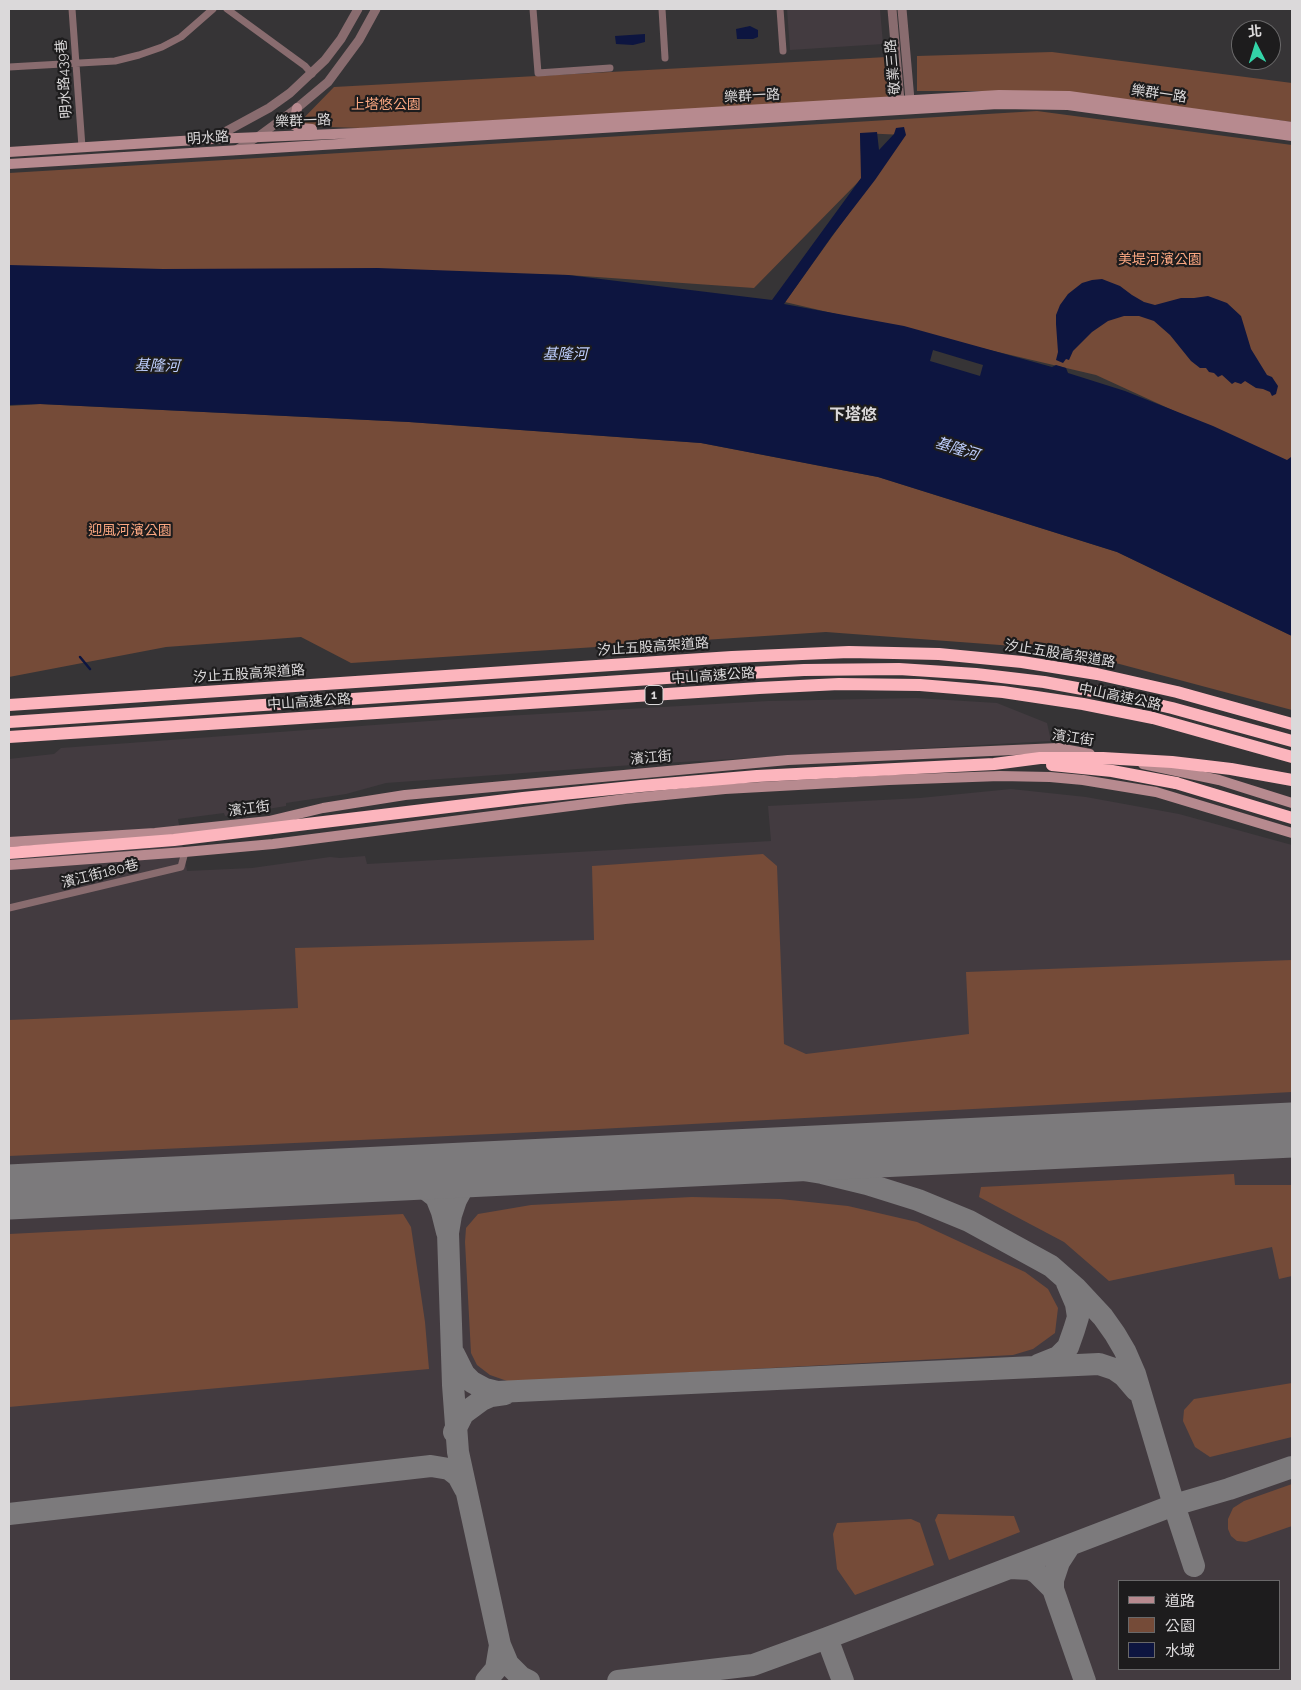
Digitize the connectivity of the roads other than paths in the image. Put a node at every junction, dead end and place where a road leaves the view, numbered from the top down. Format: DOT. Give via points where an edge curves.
graph roads {
  1 [pos="72,9"];
  2 [pos="213,9"];
  3 [pos="227,9"];
  4 [pos="358,9"];
  5 [pos="376,9"];
  6 [pos="533,9"];
  7 [pos="662,9"];
  8 [pos="780,9"];
  9 [pos="892,9"];
  10 [pos="902,9"];
  11 [pos="783,51"];
  12 [pos="664,58"];
  13 [pos="76,63"];
  14 [pos="9,67"];
  15 [pos="610,68"];
  16 [pos="312,74"];
  17 [pos="905,104"];
  18 [pos="297,108"];
  19 [pos="1292,127"];
  20 [pos="358,133"];
  21 [pos="259,136"];
  22 [pos="1292,136"];
  23 [pos="212,139"];
  24 [pos="82,147"];
  25 [pos="236,150"];
  26 [pos="9,152"];
  27 [pos="9,164"];
  28 [pos="9,705"];
  29 [pos="9,722"];
  30 [pos="1292,724"];
  31 [pos="9,737"];
  32 [pos="1292,741"];
  33 [pos="1292,757"];
  34 [pos="994,764"];
  35 [pos="1160,768"];
  36 [pos="1292,780"];
  37 [pos="1156,792"];
  38 [pos="355,802"];
  39 [pos="1292,803"];
  40 [pos="1292,818"];
  41 [pos="1292,833"];
  42 [pos="358,834"];
  43 [pos="9,842"];
  44 [pos="185,852"];
  45 [pos="9,853"];
  46 [pos="9,865"];
  47 [pos="9,908"];
  1 -- 13 [label="street, 明水路439巷"];
  2 -- 13 [label="street" via="181,36 162,47 114,61"];
  3 -- 16 [label="street"];
  4 -- 16 [label="street, 明水路" via="341,39"];
  5 -- 18 [label="street, 明水路" via="359,40 328,82"];
  6 -- 15 [label="street" via="538,73"];
  7 -- 12 [label="street"];
  8 -- 11 [label="street"];
  9 -- 17 [label="street, 敬業三路"];
  10 -- 17 [label="street, 敬業三路"];
  13 -- 14 [label="street"];
  13 -- 24 [label="street, 明水路439巷"];
  16 -- 23 [label="street, 明水路" via="269,108"];
  17 -- 19 [label="main road, 樂群一路" via="999,95 1069,96"];
  17 -- 20 [label="main road, 樂群一路"];
  17 -- 22 [label="main road, 樂群一路" via="1068,105"];
  17 -- 25 [label="main road, 樂群一路"];
  18 -- 20 [label="main road" via="296,127"];
  18 -- 21 [label="street, 明水路"];
  20 -- 21 [label="main road, 樂群一路"];
  21 -- 23 [label="main road, 樂群一路"];
  21 -- 25 [label="street, 明水路"];
  23 -- 24 [label="main road, 明水路"];
  24 -- 26 [label="main road, 明水路"];
  25 -- 27 [label="main road, 明水路"];
  28 -- 30 [label="highway, 汐止五股高架道路, bridge" via="849,652 939,654 1097,674"];
  29 -- 32 [label="highway, 中山高速公路 / 1, bridge" via="729,674 899,669 1044,682 1115,695"];
  31 -- 33 [label="highway, 中山高速公路 / 1, bridge" via="759,688 839,684 920,685 1003,692 1083,704 1153,718"];
  34 -- 36 [label="highway, bridge" via="1040,758 1103,758 1180,763"];
  34 -- 40 [label="highway, bridge" via="1112,771 1176,783"];
  34 -- 45 [label="highway, bridge" via="757,776 641,786 174,840"];
  35 -- 37 [label="main road"];
  35 -- 38 [label="main road, 濱江街" via="1058,748 964,751 788,760"];
  35 -- 39 [label="main road, 濱江街" via="1218,780"];
  37 -- 41 [label="main road"];
  37 -- 42 [label="main road" via="1050,777 889,780 625,798"];
  38 -- 42 [label="main road"];
  38 -- 43 [label="main road, 濱江街" via="269,821 155,833"];
  42 -- 44 [label="main road"];
  44 -- 46 [label="main road"];
  44 -- 47 [label="street, 濱江街180巷" via="181,867"];
}
